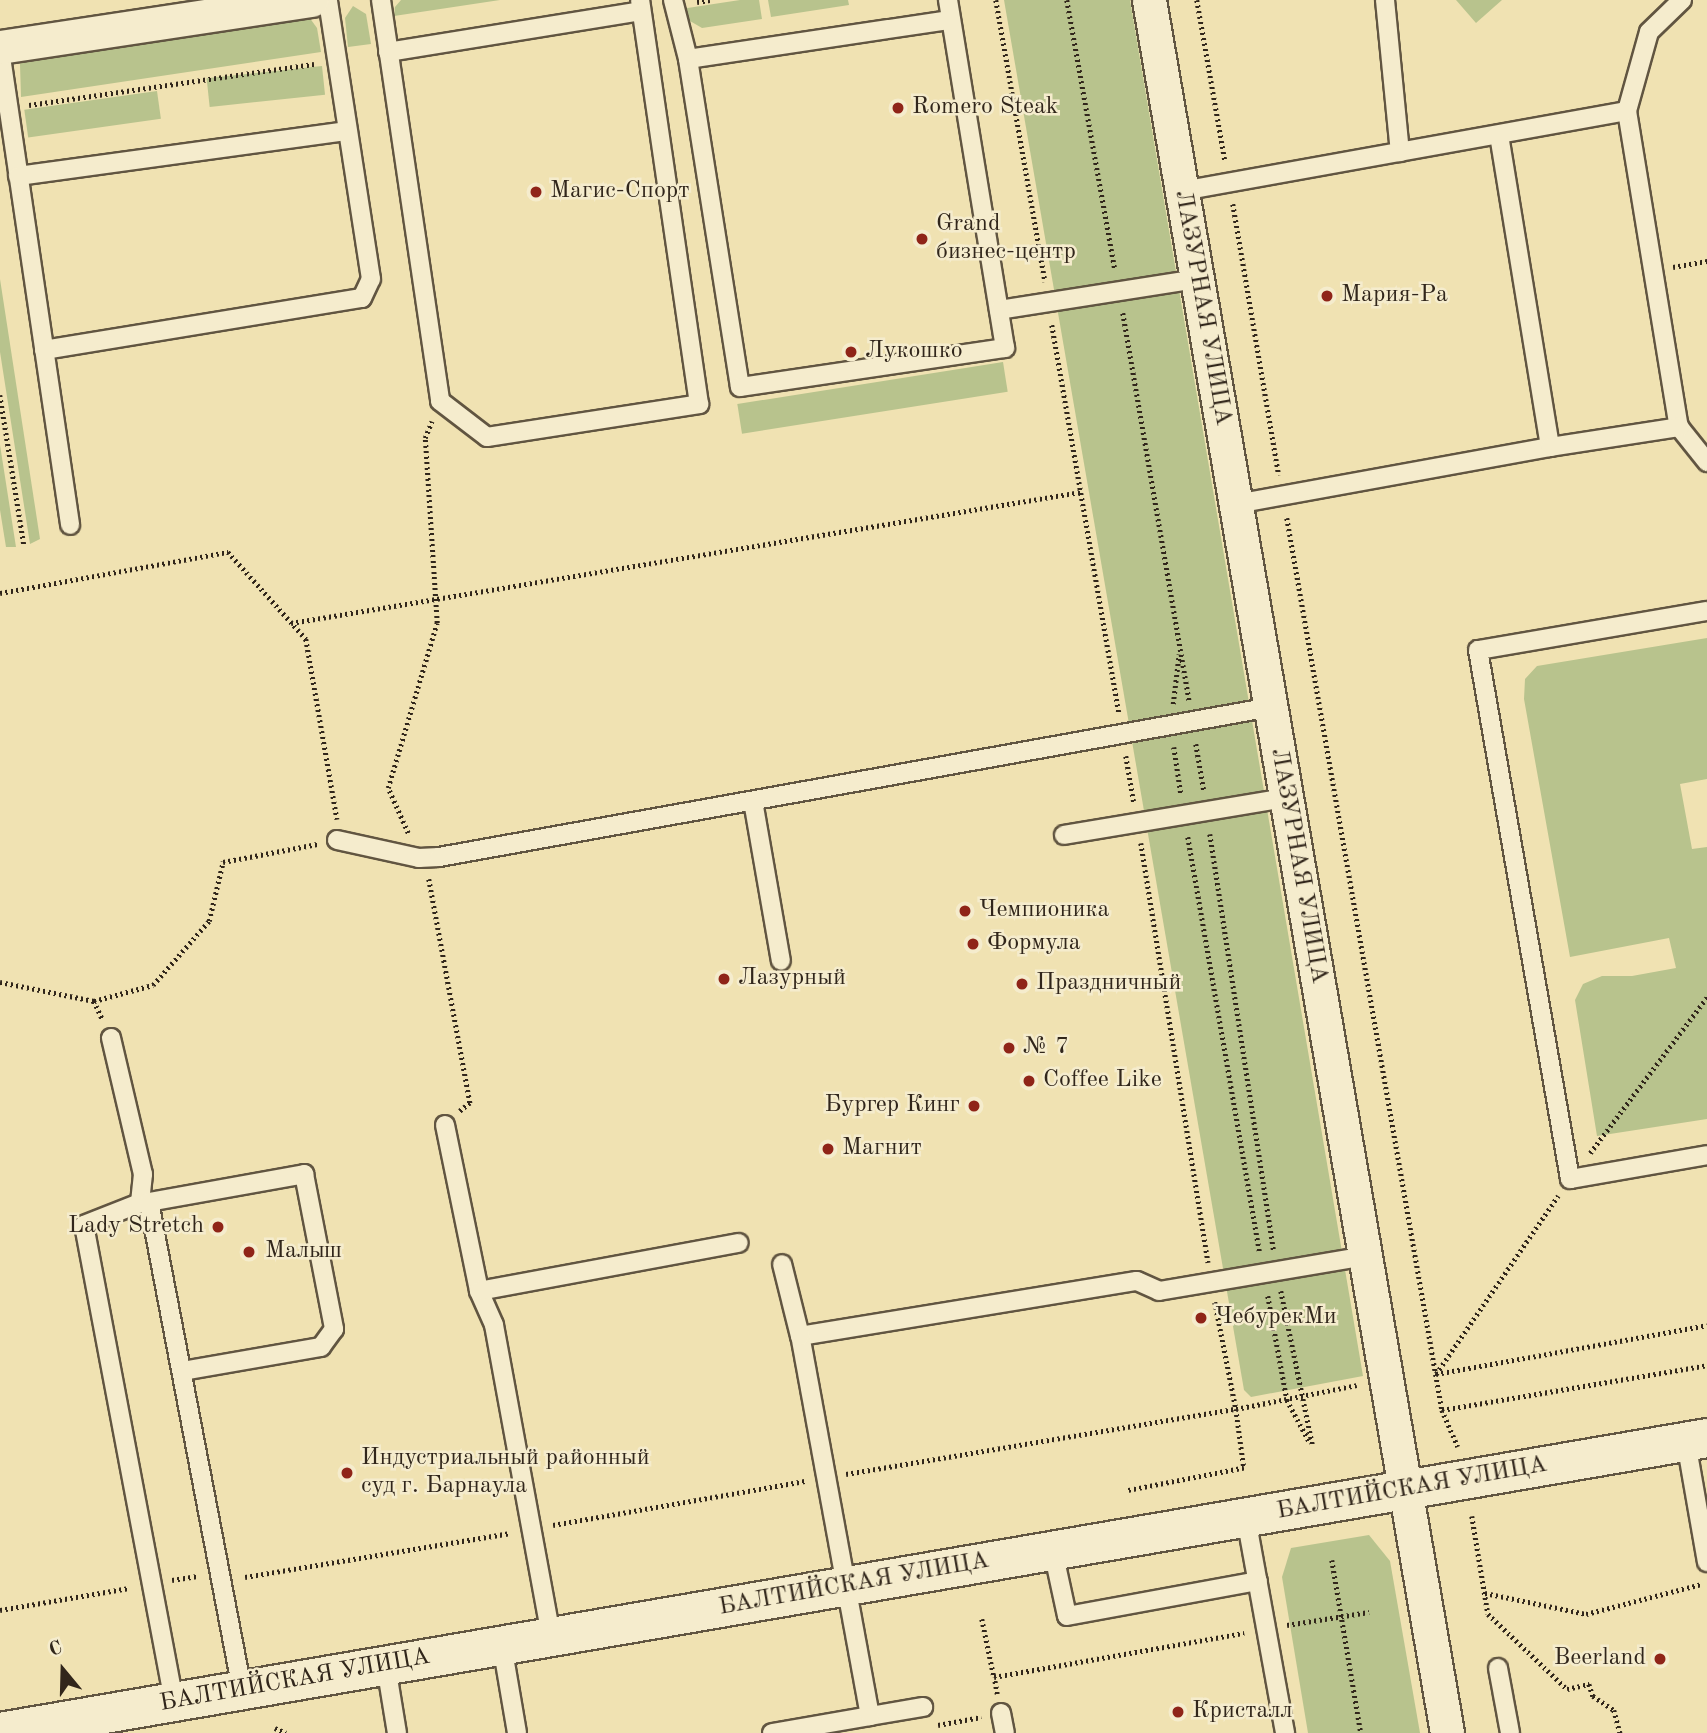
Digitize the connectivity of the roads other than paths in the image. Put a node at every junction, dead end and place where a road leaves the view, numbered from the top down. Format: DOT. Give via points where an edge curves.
graph roads {
  1 [pos="311,0"];
  2 [pos="328,0"];
  3 [pos="380,0"];
  4 [pos="673,0"];
  5 [pos="948,0"];
  6 [pos="1149,0"];
  7 [pos="1384,0"];
  8 [pos="1682,0"];
  9 [pos="640,5"];
  10 [pos="950,20"];
  11 [pos="0,48"];
  12 [pos="388,52"];
  13 [pos="688,59"];
  14 [pos="1627,111"];
  15 [pos="346,131"];
  16 [pos="1499,135"];
  17 [pos="1400,152"];
  18 [pos="19,176"];
  19 [pos="1182,191"];
  20 [pos="1197,279"];
  21 [pos="999,310"];
  22 [pos="44,350"];
  23 [pos="1679,427"];
  24 [pos="1550,447"];
  25 [pos="1707,462"];
  26 [pos="1236,504"];
  27 [pos="70,525"];
  28 [pos="1707,611"];
  29 [pos="1271,707"];
  30 [pos="1286,798"];
  31 [pos="753,801"];
  32 [pos="1063,835"];
  33 [pos="339,840"];
  34 [pos="780,961"];
  35 [pos="111,1038"];
  36 [pos="445,1125"];
  37 [pos="1707,1155"];
  38 [pos="145,1203"];
  39 [pos="738,1243"];
  40 [pos="1366,1256"];
  41 [pos="782,1264"];
  42 [pos="479,1291"];
  43 [pos="800,1336"];
  44 [pos="182,1371"];
  45 [pos="1697,1440"];
  46 [pos="1406,1491"];
  47 [pos="1245,1518"];
  48 [pos="1054,1552"];
  49 [pos="1707,1562"];
  50 [pos="1258,1581"];
  51 [pos="846,1586"];
  52 [pos="551,1637"];
  53 [pos="502,1645"];
  54 [pos="386,1665"];
  55 [pos="1498,1668"];
  56 [pos="242,1690"];
  57 [pos="174,1702"];
  58 [pos="923,1707"];
  59 [pos="1001,1713"];
  60 [pos="870,1716"];
  61 [pos="18,1731"];
  62 [pos="397,1733"];
  63 [pos="517,1733"];
  64 [pos="772,1733"];
  65 [pos="1005,1733"];
  66 [pos="1285,1733"];
  67 [pos="1447,1733"];
  68 [pos="1510,1733"];
  1 -- 11 [label="street"];
  2 -- 15 [label="lane"];
  3 -- 12 [label="lane"];
  4 -- 13 [label="lane"];
  5 -- 10 [label="lane"];
  6 -- 19 [label="street, ЛАЗУРНАЯ УЛИЦА"];
  7 -- 17 [label="lane"];
  8 -- 14 [label="lane" via="1649,32"];
  9 -- 12 [label="lane"];
  9 -- 12 [label="lane" via="699,404 486,437 440,401"];
  10 -- 13 [label="lane"];
  10 -- 21 [label="lane"];
  11 -- 18 [label="lane"];
  13 -- 21 [label="lane" via="740,387 1005,348"];
  14 -- 16 [label="lane"];
  14 -- 23 [label="lane"];
  15 -- 18 [label="lane"];
  15 -- 22 [label="lane" via="371,279 362,298"];
  16 -- 17 [label="lane"];
  16 -- 24 [label="lane"];
  17 -- 19 [label="lane"];
  18 -- 22 [label="lane"];
  19 -- 20 [label="street, ЛАЗУРНАЯ УЛИЦА"];
  20 -- 21 [label="lane"];
  20 -- 26 [label="street, ЛАЗУРНАЯ УЛИЦА"];
  22 -- 27 [label="lane"];
  23 -- 24 [label="lane"];
  23 -- 25 [label="lane"];
  24 -- 26 [label="lane"];
  26 -- 29 [label="street, ЛАЗУРНАЯ УЛИЦА"];
  28 -- 37 [label="lane" via="1478,650 1570,1179"];
  29 -- 30 [label="street, ЛАЗУРНАЯ УЛИЦА"];
  29 -- 31 [label="lane"];
  30 -- 32 [label="lane"];
  30 -- 40 [label="street, ЛАЗУРНАЯ УЛИЦА"];
  31 -- 33 [label="lane" via="419,858"];
  31 -- 34 [label="lane"];
  35 -- 38 [label="lane" via="143,1174"];
  36 -- 42 [label="lane"];
  38 -- 44 [label="lane"];
  38 -- 44 [label="lane" via="304,1174 307,1187 334,1329 321,1347"];
  38 -- 57 [label="lane" via="84,1225"];
  39 -- 42 [label="lane"];
  40 -- 43 [label="lane" via="1159,1291 1137,1281"];
  40 -- 46 [label="street, ЛАЗУРНАЯ УЛИЦА"];
  41 -- 43 [label="lane"];
  42 -- 52 [label="lane" via="494,1325"];
  43 -- 51 [label="lane"];
  44 -- 56 [label="lane"];
  45 -- 46 [label="main road, БАЛТИЙСКАЯ УЛИЦА"];
  45 -- 49 [label="lane"];
  46 -- 47 [label="main road, БАЛТИЙСКАЯ УЛИЦА"];
  46 -- 67 [label="street, ЛАЗУРНАЯ УЛИЦА"];
  47 -- 48 [label="main road, БАЛТИЙСКАЯ УЛИЦА"];
  47 -- 50 [label="lane"];
  48 -- 50 [label="lane" via="1068,1616"];
  48 -- 51 [label="main road, БАЛТИЙСКАЯ УЛИЦА"];
  50 -- 66 [label="lane"];
  51 -- 52 [label="main road, БАЛТИЙСКАЯ УЛИЦА"];
  51 -- 60 [label="lane"];
  52 -- 53 [label="main road, БАЛТИЙСКАЯ УЛИЦА"];
  53 -- 54 [label="main road, БАЛТИЙСКАЯ УЛИЦА"];
  53 -- 63 [label="lane"];
  54 -- 56 [label="main road, БАЛТИЙСКАЯ УЛИЦА"];
  54 -- 62 [label="lane"];
  55 -- 68 [label="lane"];
  56 -- 57 [label="main road, БАЛТИЙСКАЯ УЛИЦА"];
  57 -- 61 [label="main road, БАЛТИЙСКАЯ УЛИЦА"];
  58 -- 60 [label="lane"];
  59 -- 65 [label="lane"];
  60 -- 64 [label="lane"];
}
